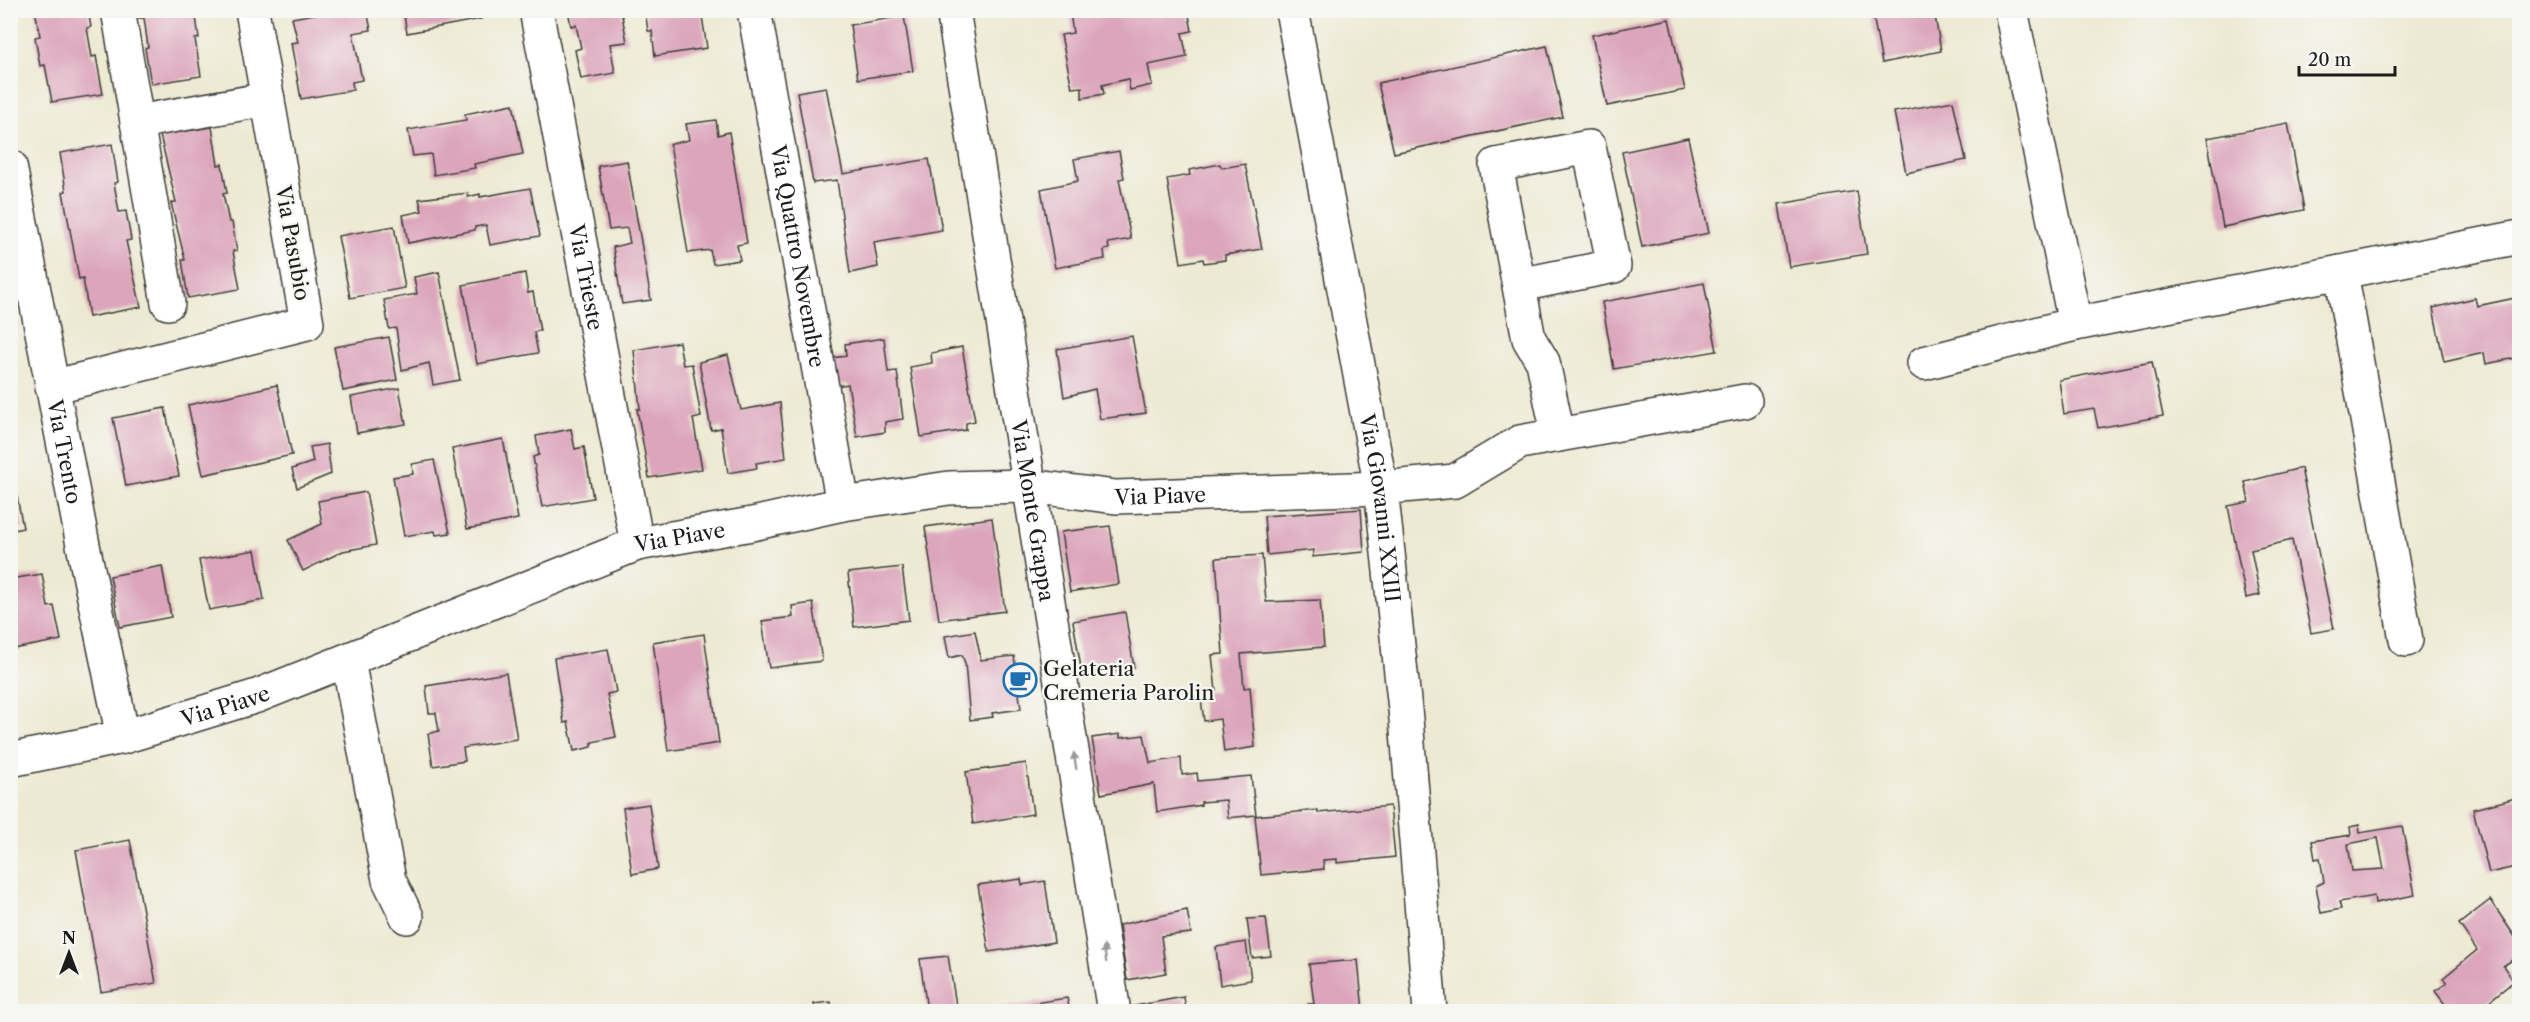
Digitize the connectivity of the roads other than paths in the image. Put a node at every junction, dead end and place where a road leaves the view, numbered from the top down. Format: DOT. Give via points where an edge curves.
graph roads {
  1 [pos="118,10"];
  2 [pos="252,10"];
  3 [pos="536,10"];
  4 [pos="754,10"];
  5 [pos="953,10"];
  6 [pos="1292,10"];
  7 [pos="2011,10"];
  8 [pos="268,99"];
  9 [pos="137,122"];
  10 [pos="10,166"];
  11 [pos="2520,237"];
  12 [pos="2341,272"];
  13 [pos="1519,285"];
  14 [pos="168,303"];
  15 [pos="2076,324"];
  16 [pos="1924,363"];
  17 [pos="52,387"];
  18 [pos="1746,401"];
  19 [pos="1558,435"];
  20 [pos="1029,486"];
  21 [pos="1381,488"];
  22 [pos="843,504"];
  23 [pos="637,544"];
  24 [pos="2406,640"];
  25 [pos="348,660"];
  26 [pos="123,737"];
  27 [pos="10,760"];
  28 [pos="407,917"];
  29 [pos="1114,1011"];
  30 [pos="1430,1011"];
  1 -- 9 [label="street"];
  2 -- 8 [label="street, Via Pasubio"];
  3 -- 23 [label="street, Via Trieste"];
  4 -- 22 [label="street, Via Quattro Novembre"];
  5 -- 20 [label="street, Via Monte Grappa"];
  6 -- 21 [label="street, Via Giovanni XXIII"];
  7 -- 15 [label="street"];
  8 -- 9 [label="street"];
  8 -- 17 [label="street, Via Pasubio" via="307,323"];
  9 -- 14 [label="street"];
  10 -- 17 [label="street, Via Trento"];
  11 -- 12 [label="street"];
  12 -- 15 [label="street"];
  12 -- 24 [label="street"];
  13 -- 13 [label="street" via="1496,165 1590,147 1614,266"];
  13 -- 19 [label="street" via="1529,339 1543,362"];
  15 -- 16 [label="street"];
  17 -- 26 [label="street, Via Trento"];
  18 -- 19 [label="street, Via Piave"];
  19 -- 21 [label="street, Via Piave" via="1520,442 1455,481"];
  20 -- 21 [label="street, Via Piave" via="1116,497"];
  20 -- 22 [label="street, Via Piave" via="949,488"];
  29 -- 20 [label="street, Via Monte Grappa, one-way"];
  21 -- 30 [label="street, Via Giovanni XXIII" via="1406,718"];
  22 -- 23 [label="street, Via Piave"];
  23 -- 25 [label="street, Via Piave"];
  25 -- 26 [label="street, Via Piave" via="257,696"];
  25 -- 28 [label="street" via="389,880"];
  26 -- 27 [label="street, Via Piave"];
}
